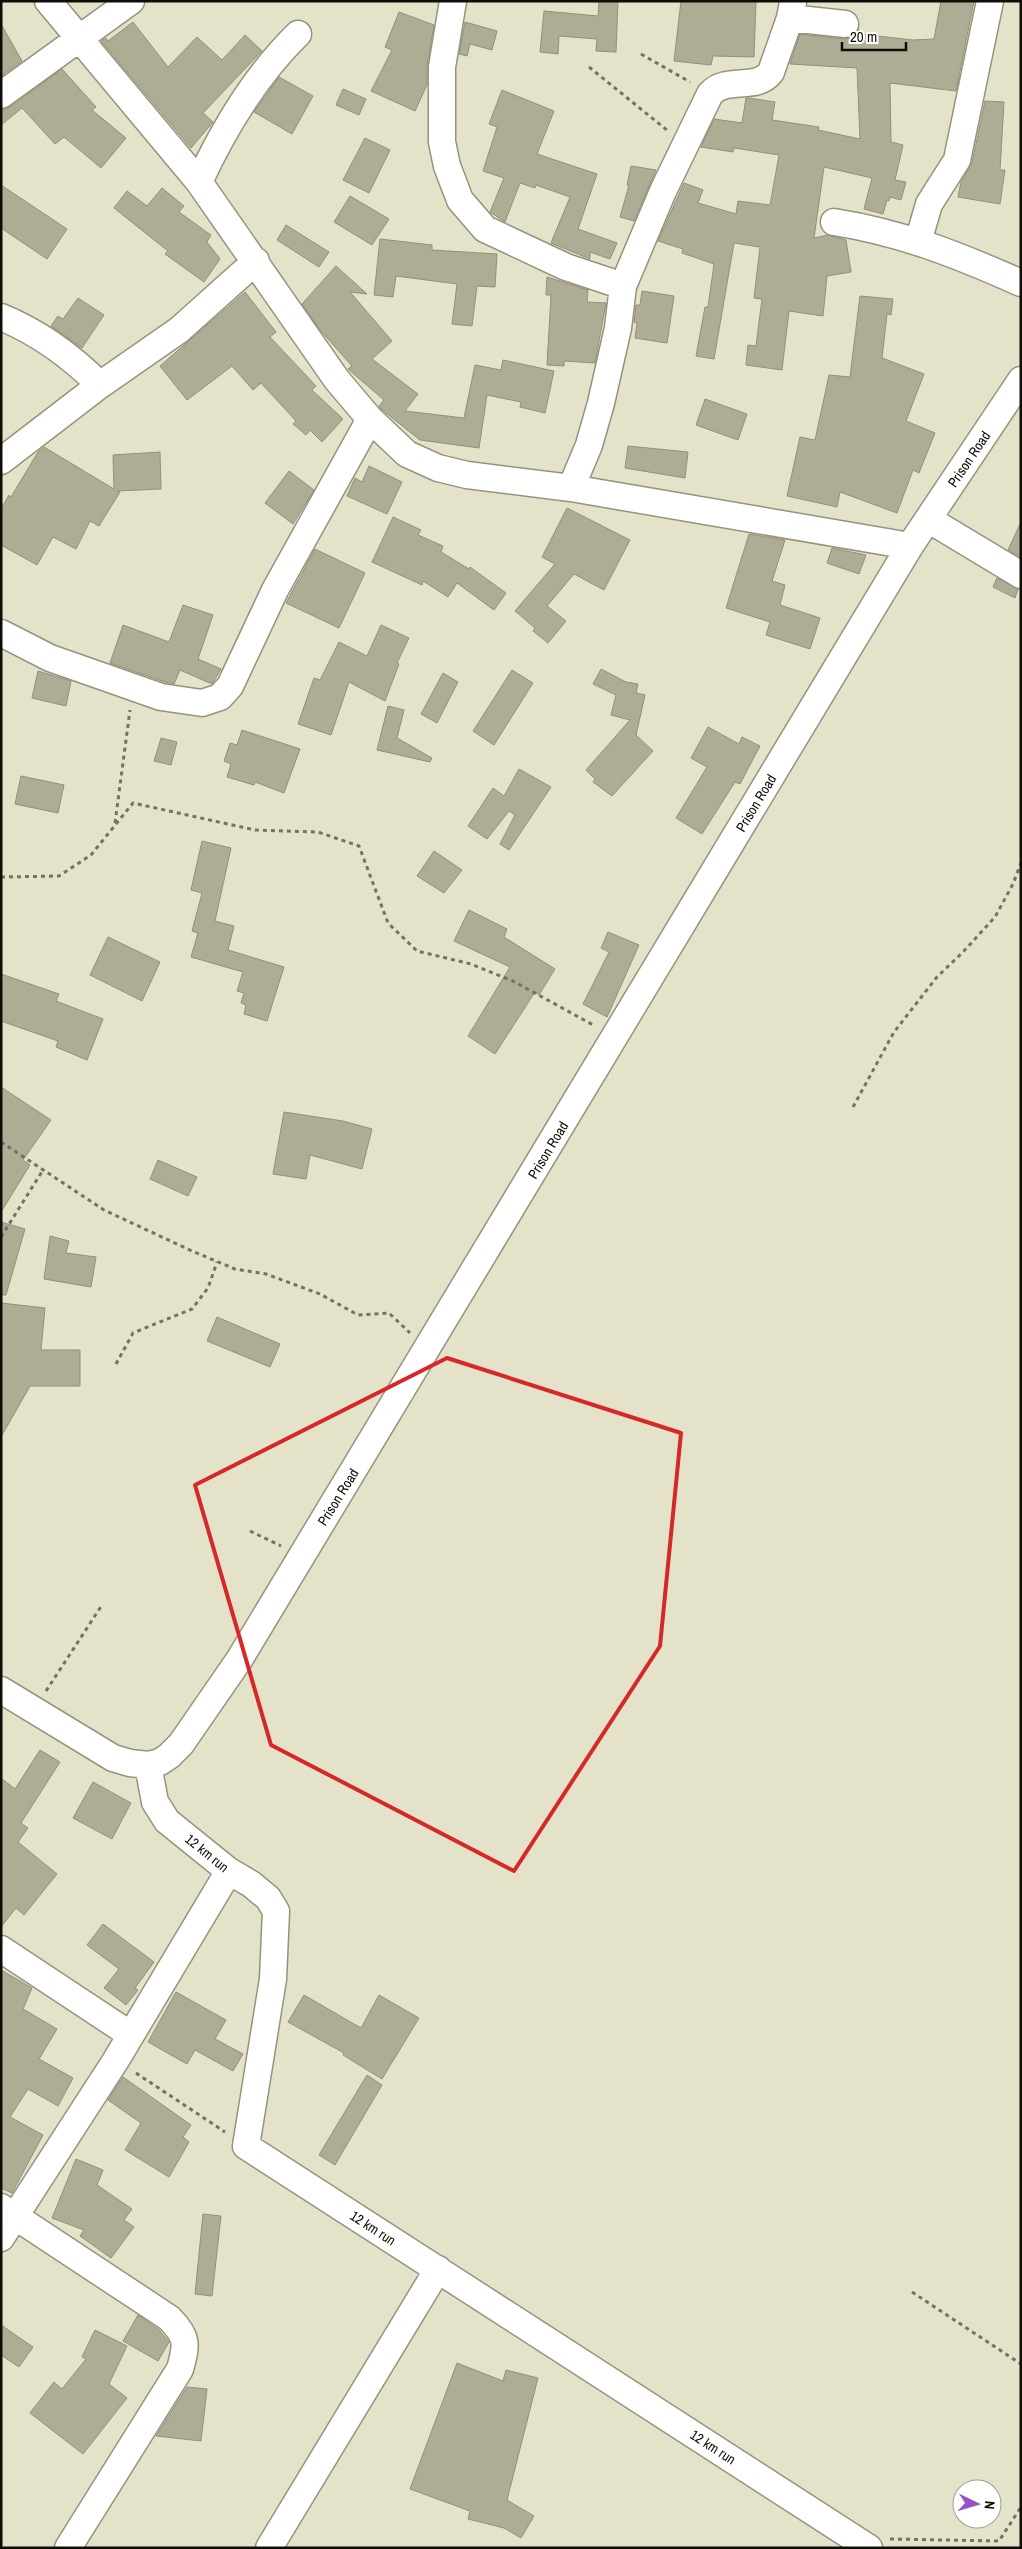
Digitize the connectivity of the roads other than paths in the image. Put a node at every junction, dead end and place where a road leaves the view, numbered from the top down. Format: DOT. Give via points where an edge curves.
graph roads {
  1 [pos="48,1"];
  2 [pos="131,1"];
  3 [pos="453,1"];
  4 [pos="990,1"];
  5 [pos="792,10"];
  6 [pos="845,24"];
  7 [pos="298,34"];
  8 [pos="79,39"];
  9 [pos="1,95"];
  10 [pos="199,182"];
  11 [pos="834,222"];
  12 [pos="918,242"];
  13 [pos="256,261"];
  14 [pos="1021,283"];
  15 [pos="623,286"];
  16 [pos="1,317"];
  17 [pos="1021,380"];
  18 [pos="100,385"];
  19 [pos="370,419"];
  20 [pos="1,461"];
  21 [pos="571,488"];
  22 [pos="928,519"];
  23 [pos="910,546"];
  24 [pos="1021,575"];
  25 [pos="1,633"];
  26 [pos="1,1690"];
  27 [pos="148,1765"];
  28 [pos="229,1871"];
  29 [pos="1,1949"];
  30 [pos="131,2035"];
  31 [pos="8,2212"];
  32 [pos="1,2238"];
  33 [pos="438,2269"];
  34 [pos="862,2543"];
  35 [pos="68,2548"];
  36 [pos="269,2548"];
  1 -- 8 [label="street"];
  2 -- 8 [label="street"];
  3 -- 15 [label="street" via="442,67 442,142 460,200 486,229 566,267"];
  4 -- 12 [label="street" via="958,160 929,204"];
  5 -- 6 [label="street"];
  5 -- 15 [label="street" via="766,79 719,85 710,94 663,191"];
  7 -- 10 [label="street" via="229,122"];
  8 -- 9 [label="street"];
  8 -- 10 [label="street"];
  10 -- 13 [label="street"];
  11 -- 12 [label="street" via="896,233"];
  12 -- 14 [label="street" via="964,257"];
  13 -- 18 [label="street" via="179,330"];
  13 -- 19 [label="street" via="285,309"];
  15 -- 21 [label="street" via="618,328 601,403"];
  16 -- 18 [label="street" via="44,338 78,363"];
  17 -- 22 [label="street, Prison Road"];
  18 -- 20 [label="street"];
  19 -- 21 [label="street" via="407,454 438,468"];
  19 -- 25 [label="street" via="275,590 230,686 220,698 202,703 182,702 50,658"];
  21 -- 23 [label="street"];
  22 -- 23 [label="street, Prison Road"];
  22 -- 24 [label="street"];
  23 -- 27 [label="street, Prison Road" via="239,1660 181,1744 160,1762"];
  26 -- 27 [label="street" via="113,1758"];
  27 -- 28 [label="street, 12 km run" via="155,1802 167,1821"];
  28 -- 30 [label="street"];
  28 -- 33 [label="street, 12 km run" via="268,1898 276,1911 273,1979 246,2146"];
  29 -- 30 [label="street"];
  30 -- 31 [label="street"];
  31 -- 32 [label="street"];
  31 -- 35 [label="street" via="169,2318 181,2330 186,2347 180,2369"];
  33 -- 34 [label="street, 12 km run"];
  33 -- 36 [label="street"];
}
